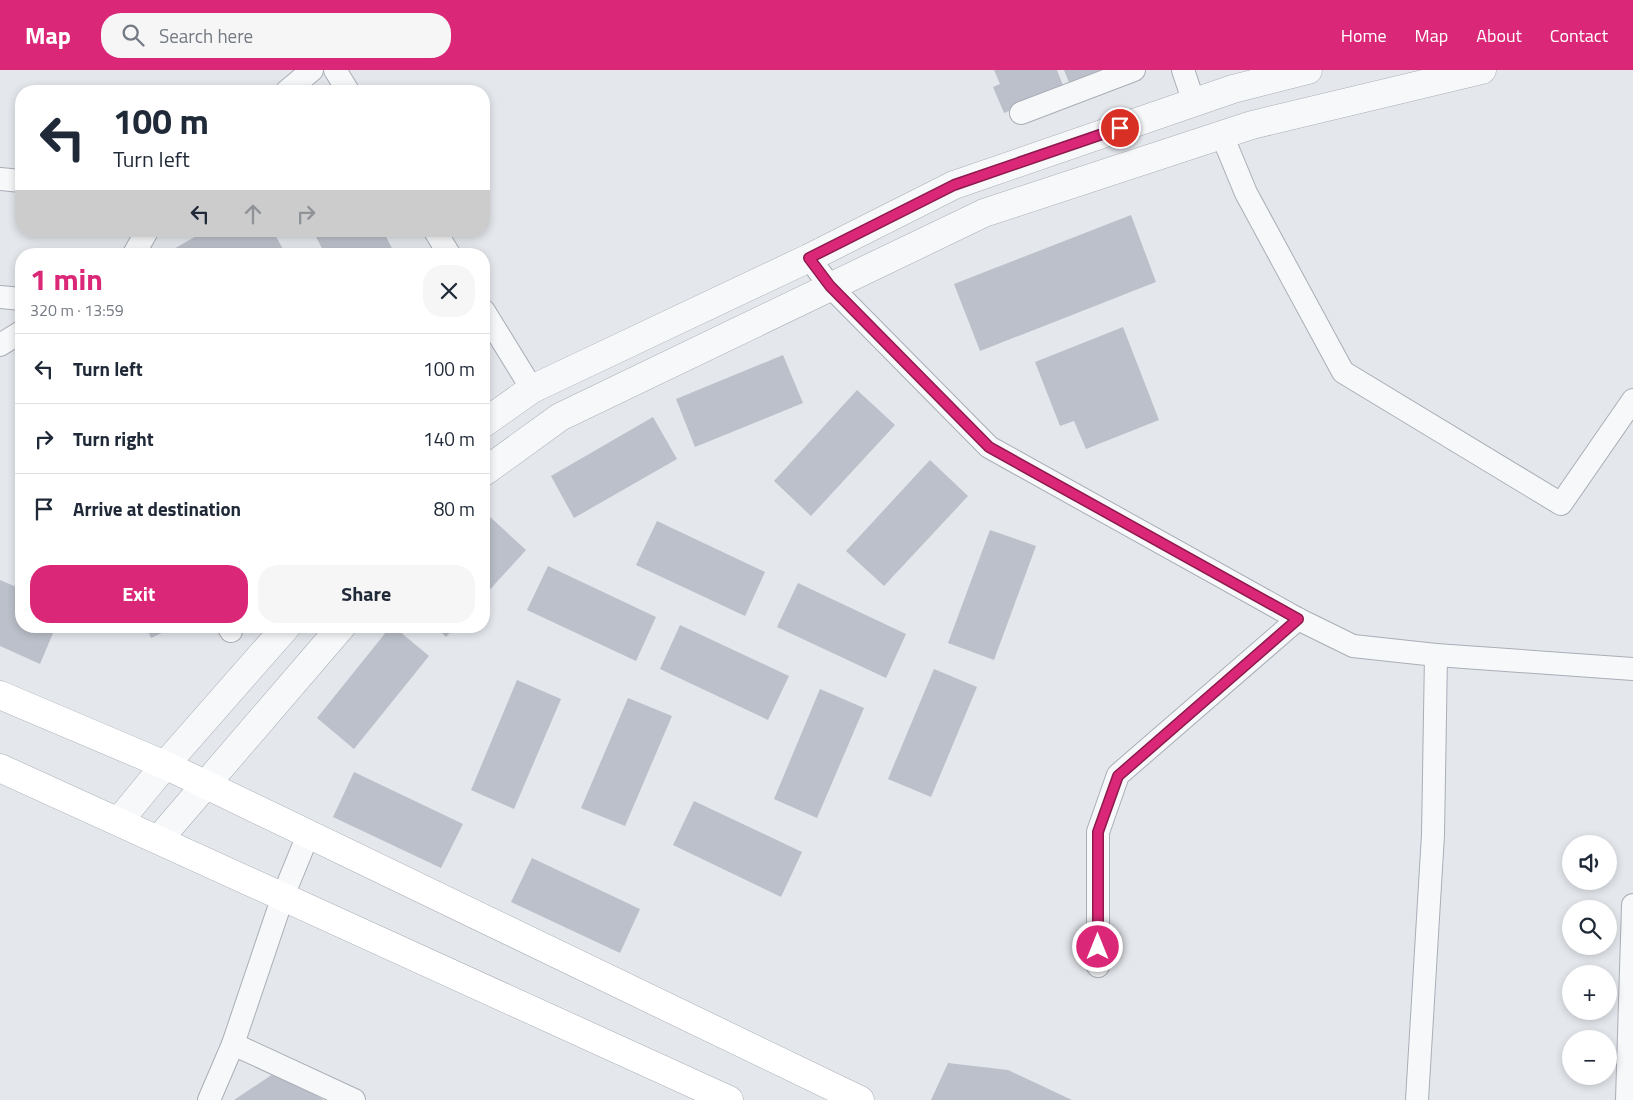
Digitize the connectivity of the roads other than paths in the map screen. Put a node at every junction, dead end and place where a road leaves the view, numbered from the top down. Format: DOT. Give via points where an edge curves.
graph roads {
  1 [pos="312,70"];
  2 [pos="335,70"];
  3 [pos="1134,70"];
  4 [pos="1183,70"];
  5 [pos="1308,70"];
  6 [pos="1482,70"];
  7 [pos="294,85"];
  8 [pos="344,85"];
  9 [pos="1194,103"];
  10 [pos="1021,113"];
  11 [pos="1222,135"];
  12 [pos="0,179"];
  13 [pos="15,180"];
  14 [pos="144,237"];
  15 [pos="439,237"];
  16 [pos="137,248"];
  17 [pos="445,248"];
  18 [pos="809,258"];
  19 [pos="830,286"];
  20 [pos="0,297"];
  21 [pos="15,298"];
  22 [pos="490,321"];
  23 [pos="15,336"];
  24 [pos="0,345"];
  25 [pos="532,389"];
  26 [pos="1633,400"];
  27 [pos="490,418"];
  28 [pos="490,468"];
  29 [pos="1298,619"];
  30 [pos="281,633"];
  31 [pos="336,633"];
  32 [pos="1436,655"];
  33 [pos="1633,669"];
  34 [pos="0,695"];
  35 [pos="165,765"];
  36 [pos="0,768"];
  37 [pos="206,786"];
  38 [pos="120,821"];
  39 [pos="308,835"];
  40 [pos="160,839"];
  41 [pos="283,896"];
  42 [pos="1633,905"];
  43 [pos="1098,966"];
  44 [pos="233,1044"];
  45 [pos="209,1100"];
  46 [pos="354,1100"];
  47 [pos="729,1100"];
  48 [pos="860,1100"];
  49 [pos="1417,1100"];
  50 [pos="1627,1100"];
  1 -- 7 [label="street"];
  2 -- 8 [label="street"];
  3 -- 10 [label="street"];
  4 -- 9 [label="street"];
  5 -- 9 [label="street"];
  6 -- 11 [label="street"];
  9 -- 18 [label="street" via="954,185"];
  11 -- 19 [label="street" via="984,213"];
  11 -- 26 [label="street" via="1246,193 1343,372 1561,504"];
  12 -- 13 [label="street"];
  14 -- 16 [label="street"];
  15 -- 17 [label="street"];
  18 -- 19 [label="street"];
  18 -- 25 [label="street"];
  19 -- 28 [label="street" via="560,417"];
  19 -- 29 [label="street" via="989,447"];
  20 -- 21 [label="street"];
  22 -- 25 [label="street"];
  23 -- 24 [label="street"];
  25 -- 27 [label="street"];
  29 -- 32 [label="street" via="1353,646"];
  29 -- 43 [label="street" via="1118,776 1098,832"];
  30 -- 35 [label="street"];
  31 -- 37 [label="street"];
  32 -- 33 [label="street"];
  32 -- 49 [label="street" via="1433,835"];
  34 -- 35 [label="main road"];
  35 -- 37 [label="main road"];
  35 -- 38 [label="street"];
  36 -- 38 [label="main road"];
  37 -- 39 [label="main road"];
  37 -- 40 [label="street"];
  38 -- 40 [label="main road"];
  39 -- 41 [label="street"];
  39 -- 48 [label="main road"];
  40 -- 41 [label="main road"];
  41 -- 44 [label="street"];
  41 -- 47 [label="main road"];
  42 -- 50 [label="street"];
  44 -- 45 [label="street"];
  44 -- 46 [label="street"];
}
